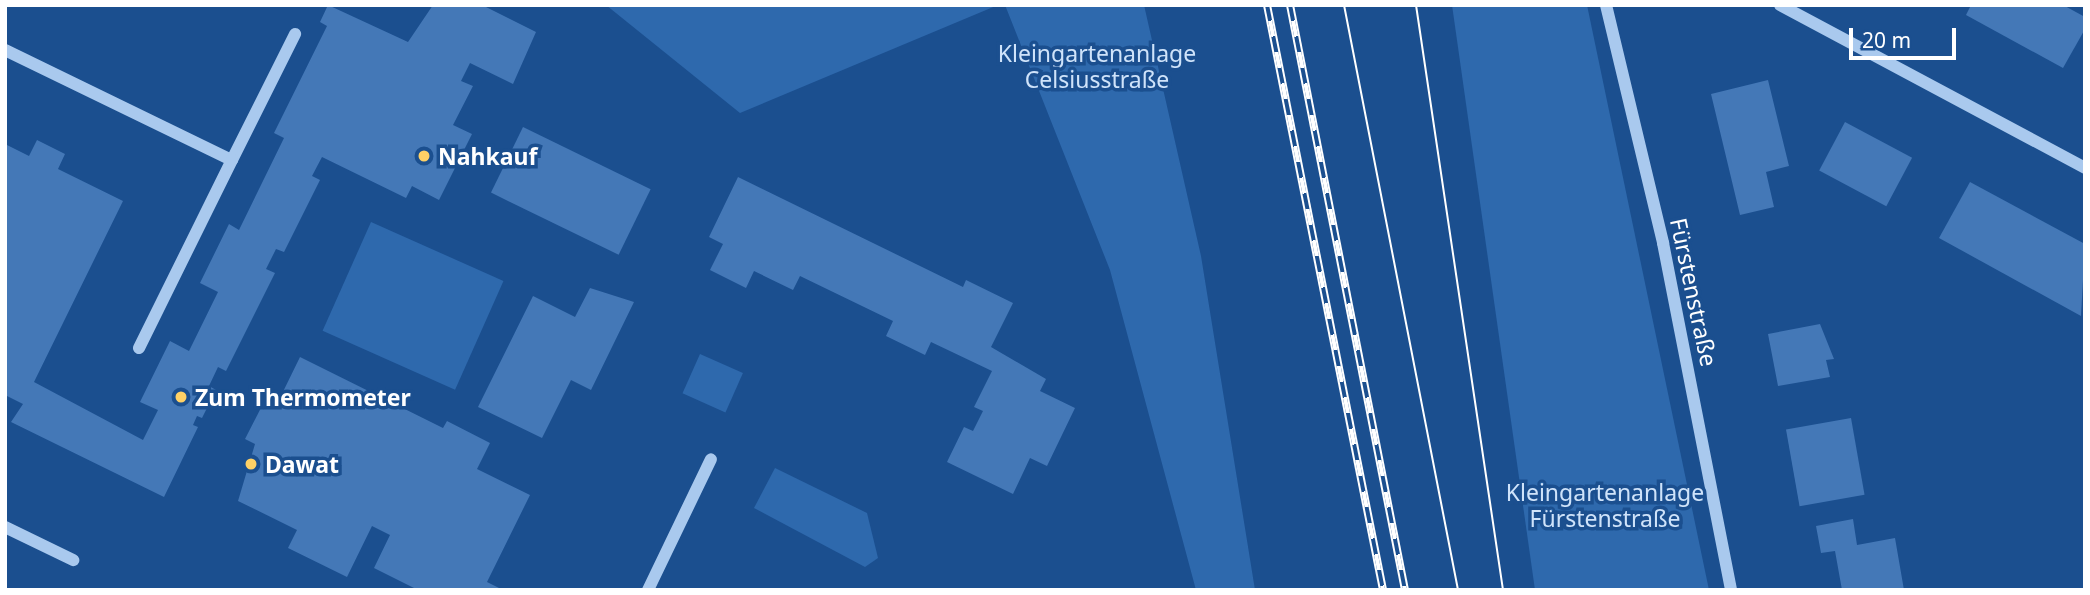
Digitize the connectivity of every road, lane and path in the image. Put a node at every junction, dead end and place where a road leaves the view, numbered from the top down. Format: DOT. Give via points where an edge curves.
graph roads {
  1 [pos="1606,5"];
  2 [pos="1780,5"];
  3 [pos="295,34"];
  4 [pos="5,50"];
  5 [pos="232,160"];
  6 [pos="2085,168"];
  7 [pos="139,348"];
  8 [pos="711,459"];
  9 [pos="5,527"];
  10 [pos="73,560"];
  11 [pos="648,590"];
  12 [pos="1731,590"];
  1 -- 12 [label="street, Fürstenstraße" via="1663,243"];
  2 -- 6 [label="street"];
  3 -- 5 [label="street"];
  4 -- 5 [label="street"];
  5 -- 7 [label="street"];
  8 -- 11 [label="street"];
  9 -- 10 [label="street"];
}
